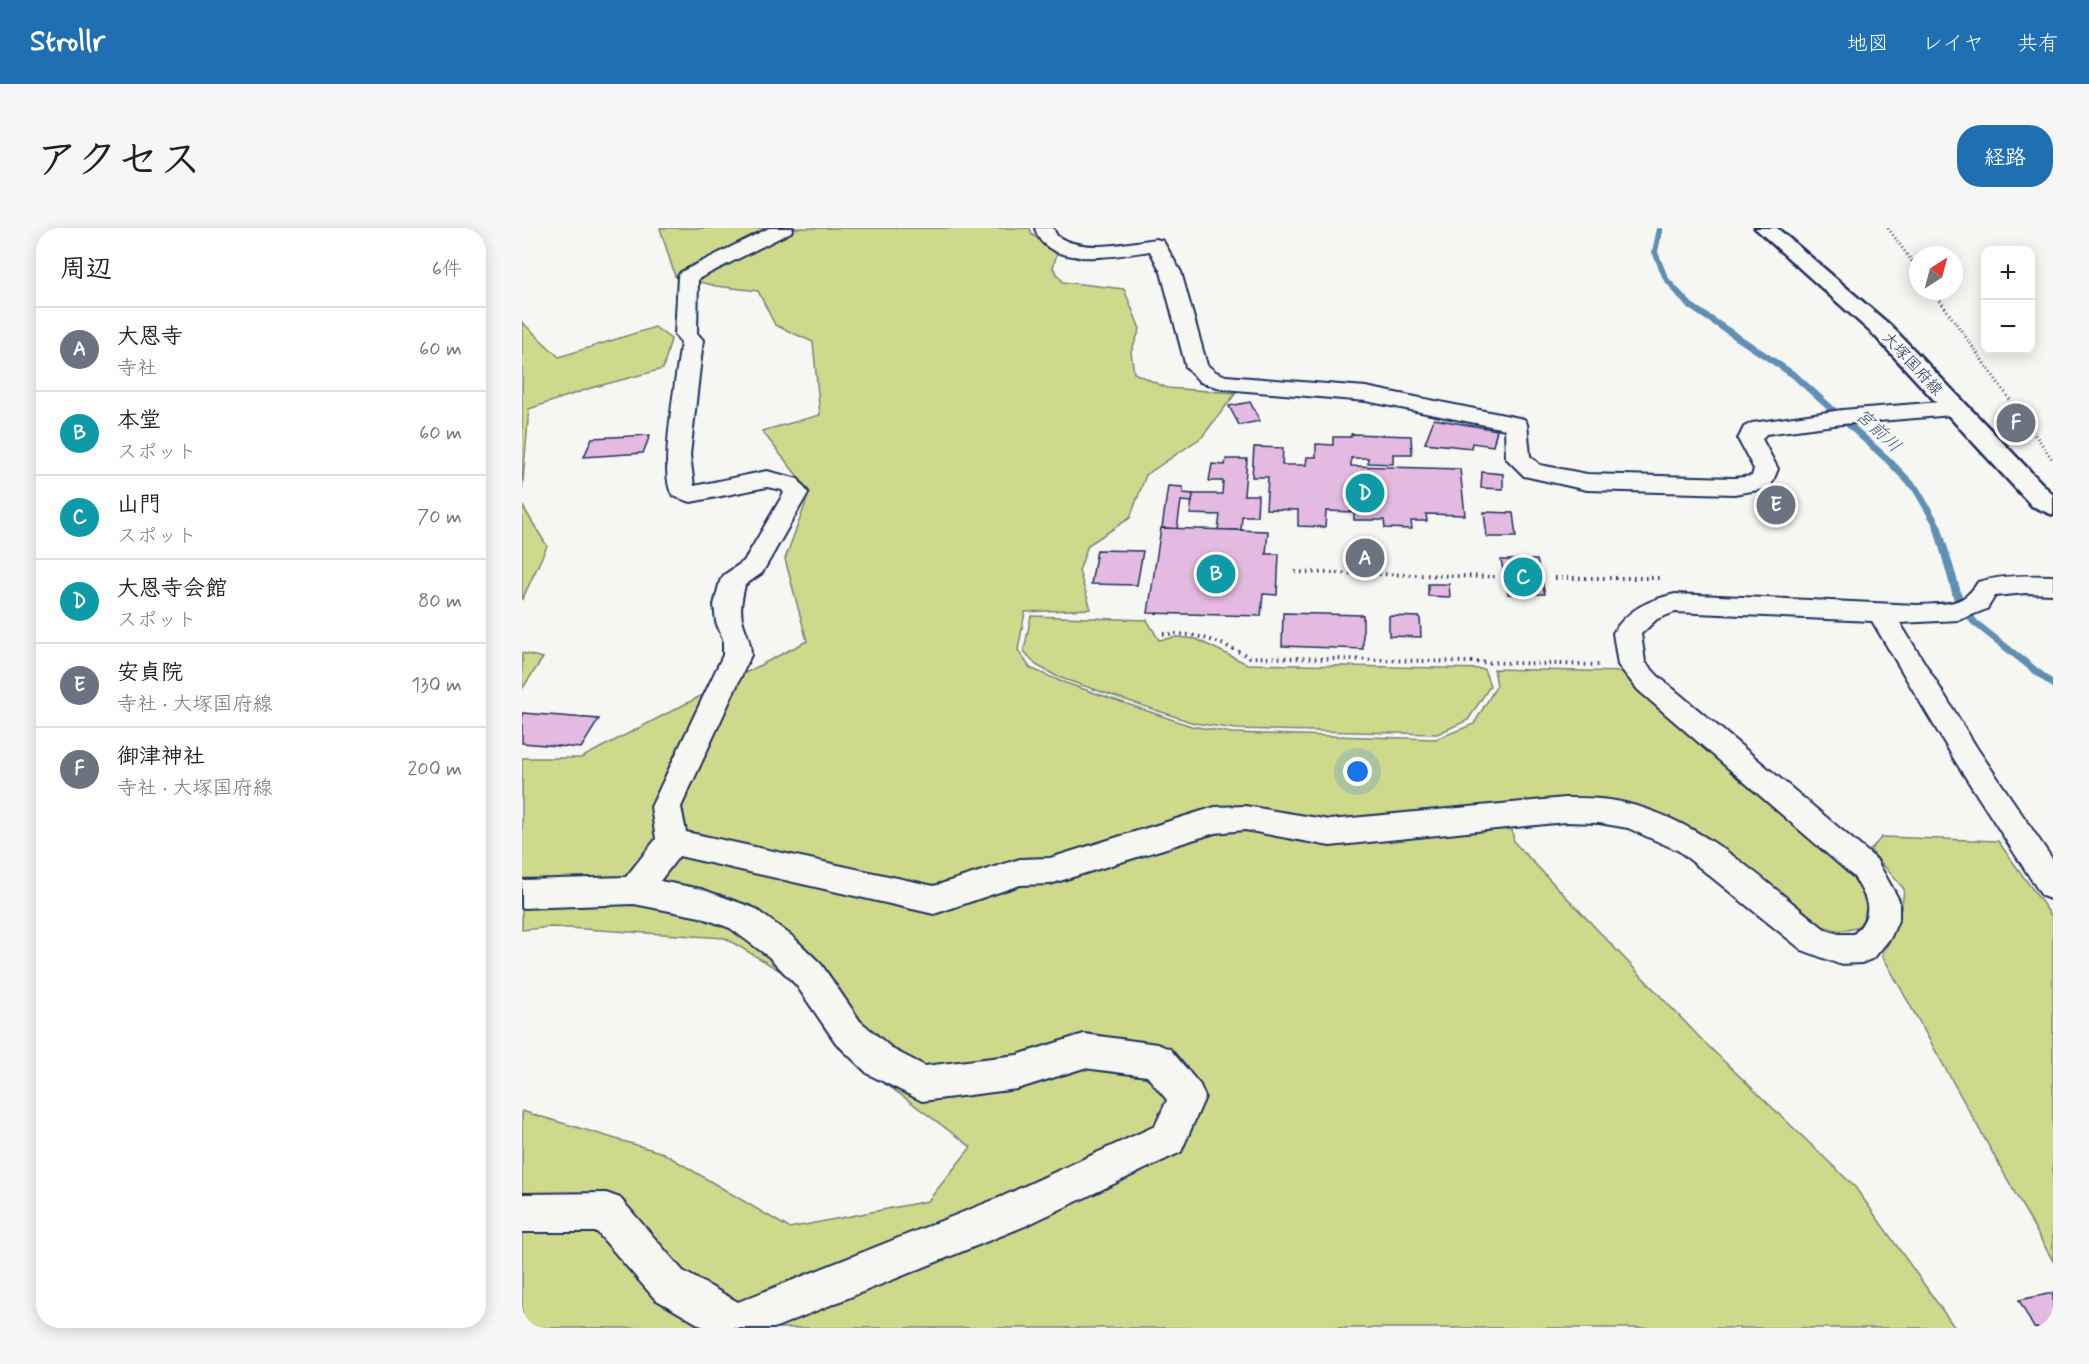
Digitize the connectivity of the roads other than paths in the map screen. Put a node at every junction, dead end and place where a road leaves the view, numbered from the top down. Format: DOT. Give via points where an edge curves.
graph roads {
  1 [pos="783,228"];
  2 [pos="1044,228"];
  3 [pos="1765,228"];
  4 [pos="1953,408"];
  5 [pos="2053,506"];
  6 [pos="2053,585"];
  7 [pos="1880,612"];
  8 [pos="672,842"];
  9 [pos="2053,886"];
  10 [pos="634,890"];
  11 [pos="522,894"];
  12 [pos="522,1213"];
  1 -- 8 [label="street" via="688,276 686,335 692,340 678,455 682,490 691,494 767,479 790,484 796,493 753,567 733,581 727,605 737,639 737,655 666,807"];
  2 -- 4 [label="street" via="1052,244 1064,250 1155,245 1171,272 1197,367 1208,377 1224,382 1366,394 1516,423 1518,458 1532,471 1587,482 1734,486 1762,483 1766,469 1750,439 1752,432 1760,428"];
  3 -- 4 [label="main road, 大塚国府線" via="1883,331"];
  4 -- 5 [label="main road, 大塚国府線" via="2041,500"];
  6 -- 7 [label="street" via="1987,588 1978,603 1959,611"];
  7 -- 8 [label="street" via="1674,603 1655,607 1627,633 1632,666 1648,682 1865,868 1879,889 1885,914 1878,932 1862,948 1839,949 1814,940 1690,842 1629,816 1599,811 1565,810 1330,833 1245,818 1215,820 1050,870 1020,872 934,900"];
  7 -- 9 [label="street" via="1967,756"];
  8 -- 10 [label="street"];
  10 -- 11 [label="street"];
  10 -- 12 [label="street" via="702,903 742,918 781,947 809,975 856,1040 881,1062 922,1084 1017,1072 1084,1051 1157,1061 1187,1097 1168,1139 1011,1212 736,1323 669,1285 606,1212"];
}
